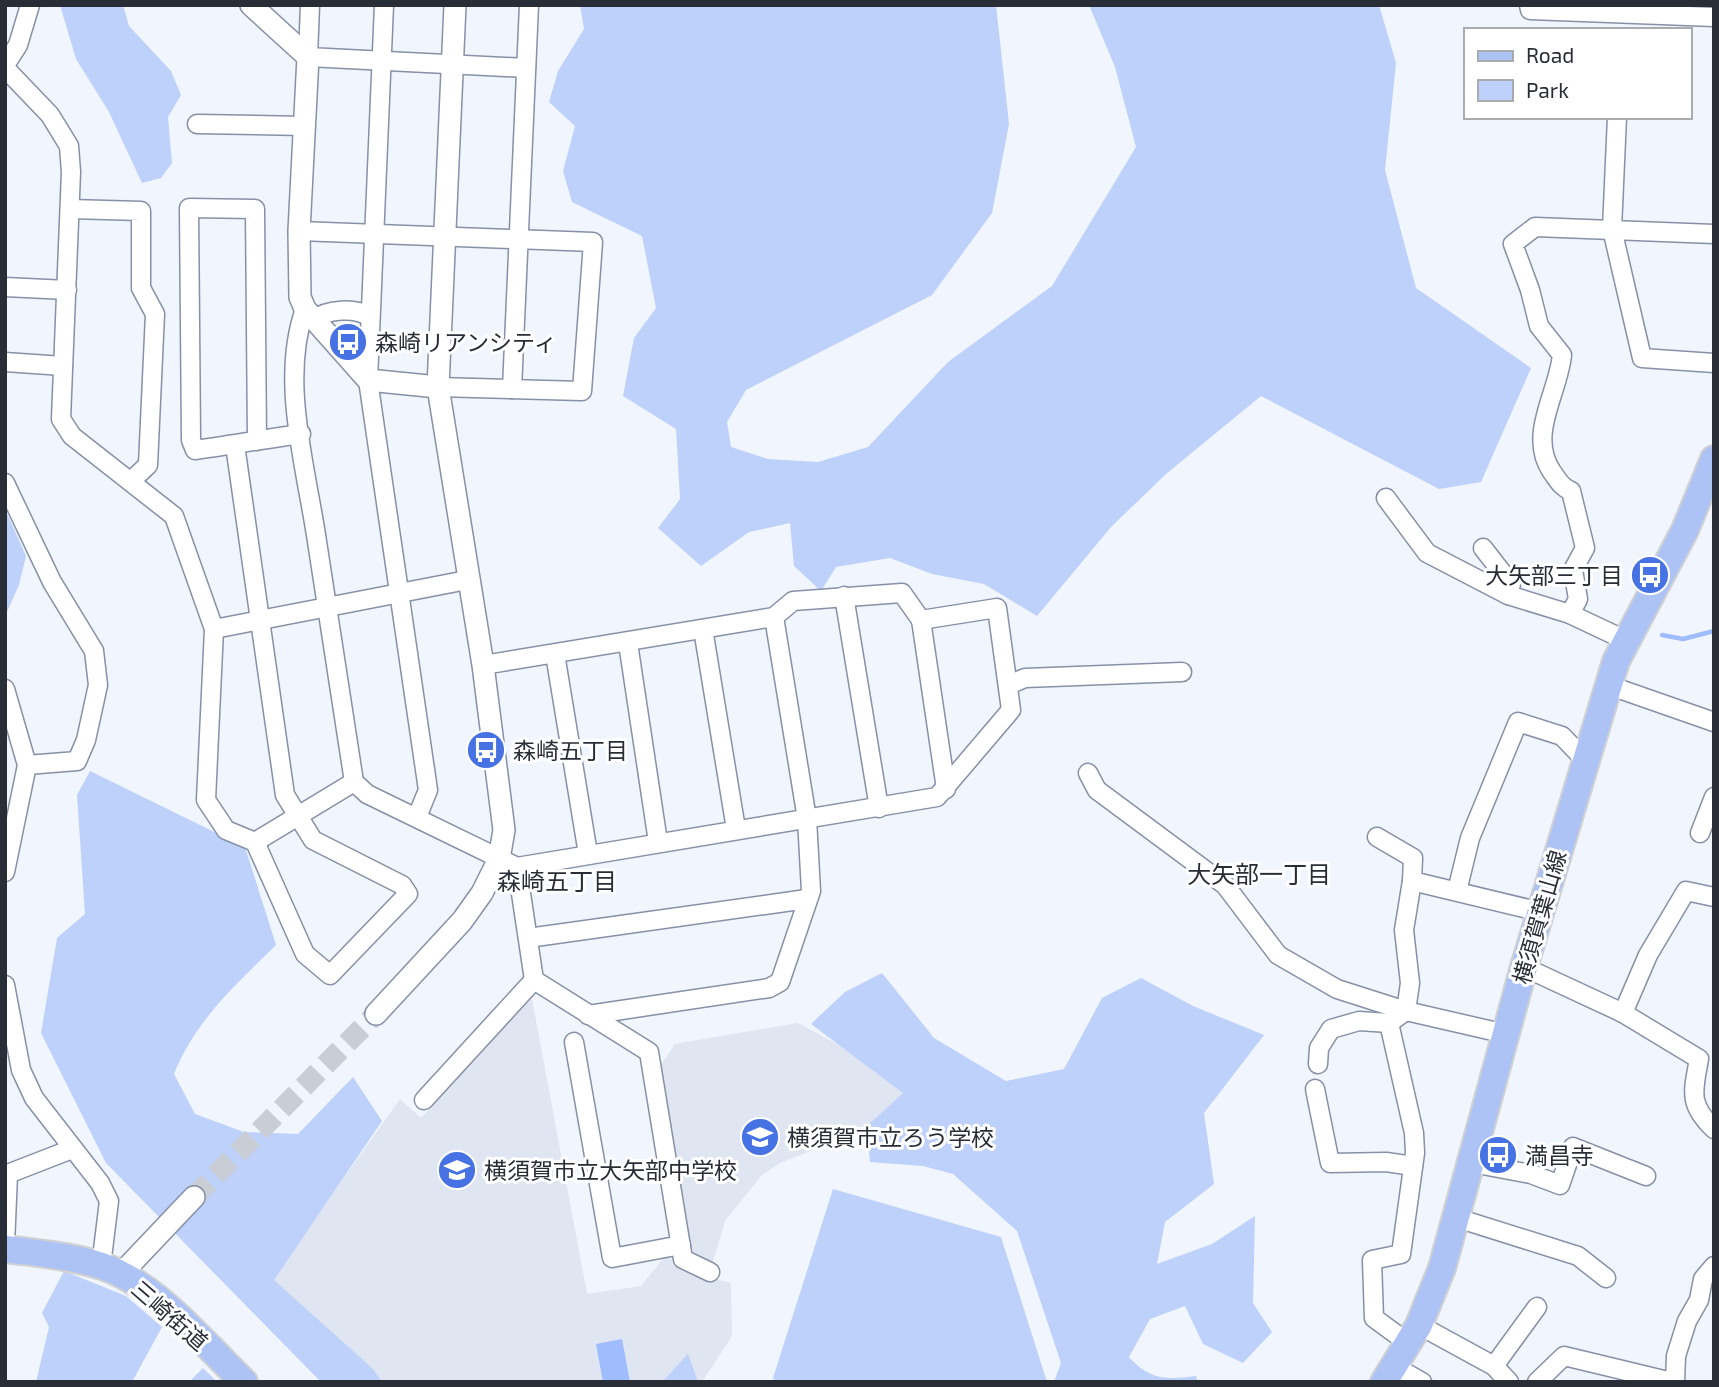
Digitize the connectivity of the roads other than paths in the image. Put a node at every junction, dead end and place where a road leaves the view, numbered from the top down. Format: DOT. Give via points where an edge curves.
graph roads {
  1 [pos="30,5"];
  2 [pos="251,5"];
  3 [pos="310,5"];
  4 [pos="384,5"];
  5 [pos="455,5"];
  6 [pos="529,5"];
  7 [pos="1529,5"];
  8 [pos="1621,16"];
  9 [pos="1714,17"];
  10 [pos="308,57"];
  11 [pos="381,61"];
  12 [pos="452,64"];
  13 [pos="5,67"];
  14 [pos="526,68"];
  15 [pos="1617,119"];
  16 [pos="197,124"];
  17 [pos="304,126"];
  18 [pos="70,209"];
  19 [pos="1612,229"];
  20 [pos="299,231"];
  21 [pos="1714,233"];
  22 [pos="374,234"];
  23 [pos="444,237"];
  24 [pos="518,239"];
  25 [pos="5,287"];
  26 [pos="67,289"];
  27 [pos="309,314"];
  28 [pos="370,317"];
  29 [pos="5,362"];
  30 [pos="1714,363"];
  31 [pos="64,366"];
  32 [pos="368,380"];
  33 [pos="438,387"];
  34 [pos="512,389"];
  35 [pos="301,434"];
  36 [pos="257,441"];
  37 [pos="235,444"];
  38 [pos="1714,459"];
  39 [pos="131,481"];
  40 [pos="5,483"];
  41 [pos="1386,498"];
  42 [pos="1714,509"];
  43 [pos="1483,548"];
  44 [pos="467,580"];
  45 [pos="399,592"];
  46 [pos="1508,595"];
  47 [pos="844,596"];
  48 [pos="328,607"];
  49 [pos="1570,614"];
  50 [pos="774,617"];
  51 [pos="920,620"];
  52 [pos="260,622"];
  53 [pos="214,629"];
  54 [pos="703,629"];
  55 [pos="1625,640"];
  56 [pos="628,643"];
  57 [pos="555,654"];
  58 [pos="483,665"];
  59 [pos="1182,672"];
  60 [pos="1008,685"];
  61 [pos="5,689"];
  62 [pos="1616,689"];
  63 [pos="1714,722"];
  64 [pos="1586,760"];
  65 [pos="27,765"];
  66 [pos="1088,773"];
  67 [pos="354,782"];
  68 [pos="946,789"];
  69 [pos="1714,797"];
  70 [pos="879,808"];
  71 [pos="417,817"];
  72 [pos="297,819"];
  73 [pos="807,819"];
  74 [pos="736,829"];
  75 [pos="1700,833"];
  76 [pos="1377,837"];
  77 [pos="255,842"];
  78 [pos="658,842"];
  79 [pos="588,854"];
  80 [pos="508,863"];
  81 [pos="5,872"];
  82 [pos="1412,881"];
  83 [pos="1457,891"];
  84 [pos="1714,897"];
  85 [pos="807,899"];
  86 [pos="1541,912"];
  87 [pos="528,938"];
  88 [pos="1531,969"];
  89 [pos="534,980"];
  90 [pos="5,985"];
  91 [pos="1406,1011"];
  92 [pos="1623,1013"];
  93 [pos="376,1014"];
  94 [pos="587,1016"];
  95 [pos="1388,1023"];
  96 [pos="1506,1034"];
  97 [pos="574,1042"];
  98 [pos="1318,1064"];
  99 [pos="1315,1089"];
  100 [pos="424,1100"];
  101 [pos="1714,1129"];
  102 [pos="72,1149"];
  103 [pos="1479,1165"];
  104 [pos="1413,1166"];
  105 [pos="7,1174"];
  106 [pos="1646,1176"];
  107 [pos="194,1197"];
  108 [pos="1465,1220"];
  109 [pos="681,1245"];
  110 [pos="5,1247"];
  111 [pos="1714,1266"];
  112 [pos="111,1270"];
  113 [pos="710,1272"];
  114 [pos="1606,1278"];
  115 [pos="1537,1307"];
  116 [pos="1419,1333"];
  117 [pos="1494,1366"];
  118 [pos="1402,1377"];
  119 [pos="244,1382"];
  120 [pos="1510,1382"];
  121 [pos="1537,1382"];
  122 [pos="1673,1382"];
  1 -- 13 [label="street" via="18,45"];
  2 -- 10 [label="street"];
  3 -- 10 [label="street"];
  4 -- 11 [label="street"];
  5 -- 12 [label="street"];
  6 -- 14 [label="street"];
  7 -- 8 [label="street" via="1530,10"];
  8 -- 9 [label="street"];
  10 -- 11 [label="street"];
  10 -- 17 [label="street"];
  11 -- 12 [label="street"];
  11 -- 22 [label="street"];
  12 -- 14 [label="street"];
  12 -- 23 [label="street"];
  13 -- 18 [label="street" via="50,115 69,146"];
  14 -- 24 [label="street"];
  15 -- 19 [label="street"];
  16 -- 17 [label="street"];
  17 -- 20 [label="street"];
  18 -- 26 [label="street"];
  18 -- 39 [label="street" via="141,211 141,288 155,314 148,465"];
  19 -- 21 [label="street"];
  19 -- 30 [label="street" via="1642,358"];
  19 -- 49 [label="street" via="1535,227 1513,243 1539,326 1562,355 1543,422 1543,457 1563,488 1571,491 1585,548 1573,570 1578,599"];
  20 -- 22 [label="street"];
  20 -- 27 [label="street" via="300,297"];
  22 -- 23 [label="street"];
  22 -- 28 [label="street"];
  23 -- 24 [label="street"];
  23 -- 33 [label="street"];
  24 -- 34 [label="street"];
  24 -- 34 [label="street" via="593,242 582,391"];
  25 -- 26 [label="street"];
  26 -- 31 [label="street"];
  27 -- 28 [label="street" via="363,312"];
  27 -- 32 [label="street"];
  27 -- 35 [label="street" via="296,334 293,374"];
  28 -- 32 [label="street"];
  29 -- 31 [label="street"];
  31 -- 39 [label="street" via="61,419 72,436"];
  32 -- 33 [label="street"];
  32 -- 45 [label="street"];
  33 -- 34 [label="street"];
  33 -- 44 [label="street"];
  35 -- 36 [label="street"];
  35 -- 48 [label="street"];
  36 -- 37 [label="street"];
  36 -- 37 [label="street" via="255,209 189,208 191,440 195,450"];
  37 -- 52 [label="street"];
  38 -- 55 [label="main road, 横須賀葉山線" via="1685,530"];
  39 -- 53 [label="street" via="174,516"];
  40 -- 65 [label="street" via="52,582 94,651 98,685 77,761"];
  41 -- 46 [label="street" via="1427,553"];
  42 -- 62 [label="main road, 横須賀葉山線"];
  43 -- 46 [label="street" via="1511,583"];
  44 -- 45 [label="street"];
  44 -- 58 [label="street"];
  45 -- 48 [label="street"];
  45 -- 71 [label="street" via="428,790"];
  46 -- 49 [label="street"];
  47 -- 50 [label="street" via="793,601"];
  47 -- 51 [label="street" via="902,593"];
  47 -- 70 [label="street"];
  48 -- 52 [label="street"];
  48 -- 67 [label="street"];
  49 -- 55 [label="street"];
  50 -- 54 [label="street"];
  50 -- 73 [label="street"];
  51 -- 60 [label="street" via="997,608"];
  51 -- 68 [label="street"];
  52 -- 53 [label="street"];
  52 -- 72 [label="street" via="285,796"];
  53 -- 77 [label="street" via="206,800 226,830"];
  54 -- 56 [label="street"];
  54 -- 74 [label="street"];
  55 -- 62 [label="main road, 横須賀葉山線"];
  56 -- 57 [label="street"];
  56 -- 78 [label="street"];
  57 -- 58 [label="street"];
  57 -- 79 [label="street"];
  58 -- 80 [label="street"];
  59 -- 60 [label="street" via="1025,678"];
  60 -- 68 [label="street" via="1011,710"];
  61 -- 65 [label="street"];
  62 -- 63 [label="street"];
  62 -- 64 [label="main road, 横須賀葉山線"];
  62 -- 88 [label="main road, 横須賀葉山線"];
  64 -- 83 [label="street" via="1562,736 1518,722 1470,838"];
  64 -- 86 [label="main road, 横須賀葉山線"];
  65 -- 81 [label="street"];
  66 -- 91 [label="street" via="1097,790 1225,886 1278,955 1337,989"];
  67 -- 71 [label="street" via="367,794"];
  67 -- 72 [label="street"];
  68 -- 70 [label="street" via="937,797"];
  69 -- 75 [label="street"];
  70 -- 73 [label="street"];
  71 -- 80 [label="street"];
  72 -- 77 [label="street"];
  72 -- 77 [label="street" via="313,840 402,885 408,894 330,975 305,954"];
  73 -- 74 [label="street"];
  73 -- 85 [label="street" via="811,891"];
  74 -- 78 [label="street"];
  76 -- 82 [label="street" via="1413,858"];
  78 -- 79 [label="street"];
  79 -- 80 [label="street"];
  80 -- 87 [label="street"];
  80 -- 93 [label="street" via="462,921"];
  82 -- 83 [label="street"];
  82 -- 91 [label="street" via="1404,930 1410,983"];
  83 -- 86 [label="street"];
  84 -- 92 [label="street" via="1686,891 1648,954"];
  85 -- 87 [label="street"];
  85 -- 94 [label="street" via="780,982 769,988"];
  86 -- 88 [label="main road, 横須賀葉山線"];
  87 -- 89 [label="street"];
  88 -- 92 [label="street"];
  88 -- 96 [label="main road, 横須賀葉山線"];
  88 -- 103 [label="main road, 横須賀葉山線"];
  89 -- 94 [label="street"];
  89 -- 100 [label="street"];
  90 -- 102 [label="street" via="22,1070 34,1098"];
  91 -- 95 [label="street"];
  91 -- 96 [label="street"];
  92 -- 101 [label="street" via="1699,1059 1695,1107"];
  94 -- 109 [label="street" via="649,1052"];
  95 -- 98 [label="street" via="1359,1021 1331,1029 1319,1048"];
  95 -- 104 [label="street" via="1414,1133"];
  96 -- 103 [label="main road, 横須賀葉山線"];
  97 -- 109 [label="street" via="612,1258"];
  99 -- 104 [label="street" via="1330,1163"];
  102 -- 105 [label="street"];
  102 -- 112 [label="street" via="109,1201"];
  103 -- 106 [label="street" via="1531,1174 1560,1185 1573,1147"];
  103 -- 108 [label="main road, 横須賀葉山線"];
  104 -- 116 [label="street" via="1401,1254 1372,1260 1374,1318"];
  105 -- 110 [label="street"];
  107 -- 112 [label="street"];
  108 -- 114 [label="street" via="1578,1256"];
  108 -- 116 [label="main road, 横須賀葉山線"];
  109 -- 113 [label="street" via="683,1259"];
  110 -- 112 [label="main road, 三崎街道"];
  111 -- 122 [label="street" via="1703,1279 1699,1300 1687,1321"];
  112 -- 119 [label="main road, 三崎街道" via="150,1292"];
  115 -- 117 [label="street"];
  116 -- 117 [label="street"];
  116 -- 118 [label="main road, 横須賀葉山線"];
  117 -- 120 [label="street"];
  121 -- 122 [label="street" via="1564,1356"];
}
